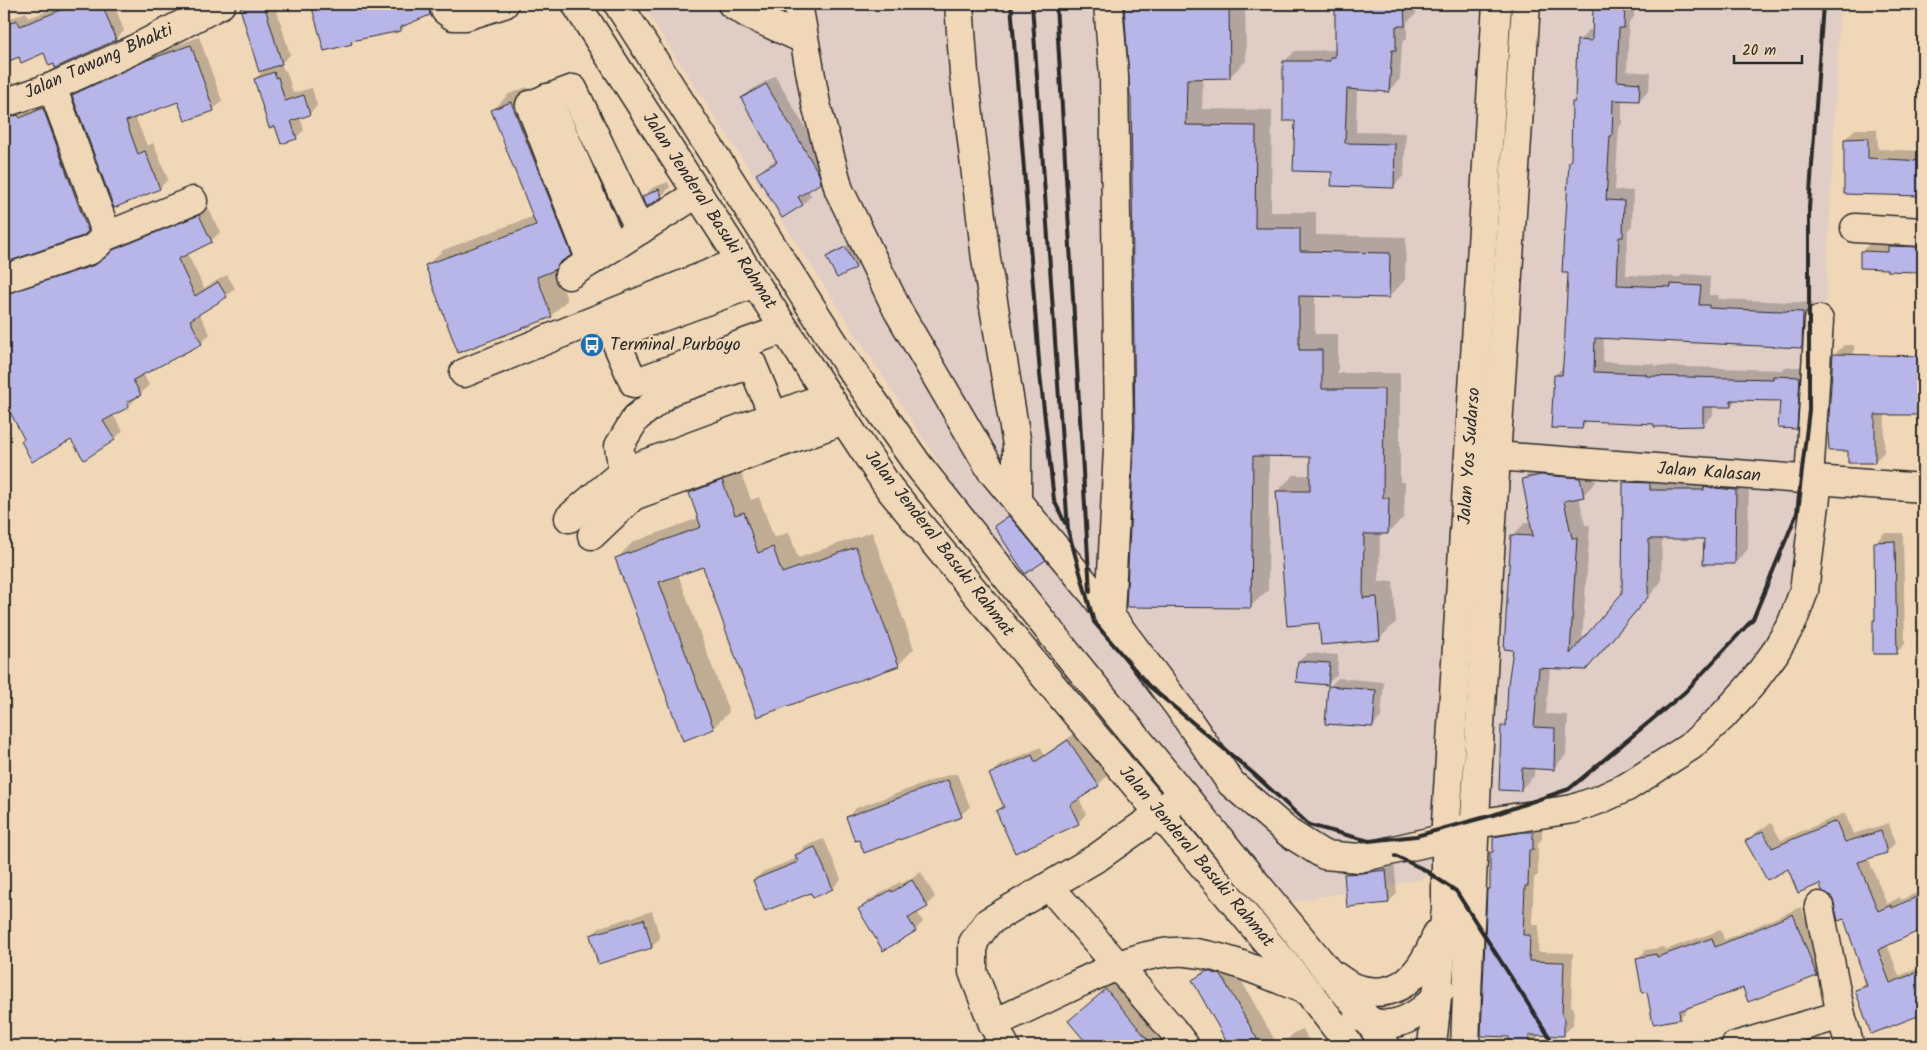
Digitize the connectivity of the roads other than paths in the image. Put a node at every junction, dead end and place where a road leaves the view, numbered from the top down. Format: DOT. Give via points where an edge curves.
graph roads {
  1 [pos="221,4"];
  2 [pos="504,4"];
  3 [pos="576,4"];
  4 [pos="618,4"];
  5 [pos="732,4"];
  6 [pos="798,4"];
  7 [pos="959,4"];
  8 [pos="1108,4"];
  9 [pos="1526,4"];
  10 [pos="1494,8"];
  11 [pos="444,10"];
  12 [pos="803,39"];
  13 [pos="52,87"];
  14 [pos="4,103"];
  15 [pos="698,193"];
  16 [pos="193,201"];
  17 [pos="753,217"];
  18 [pos="1855,228"];
  19 [pos="640,230"];
  20 [pos="1923,232"];
  21 [pos="104,237"];
  22 [pos="726,237"];
  23 [pos="748,272"];
  24 [pos="4,279"];
  25 [pos="1818,320"];
  26 [pos="784,329"];
  27 [pos="464,373"];
  28 [pos="828,396"];
  29 [pos="774,417"];
  30 [pos="844,420"];
  31 [pos="1483,457"];
  32 [pos="1814,480"];
  33 [pos="628,484"];
  34 [pos="1923,488"];
  35 [pos="1017,502"];
  36 [pos="569,518"];
  37 [pos="592,535"];
  38 [pos="1110,616"];
  39 [pos="1182,793"];
  40 [pos="1160,814"];
  41 [pos="1475,824"];
  42 [pos="1446,838"];
  43 [pos="1049,886"];
  44 [pos="1819,906"];
  45 [pos="1458,907"];
  46 [pos="1117,966"];
  47 [pos="1329,972"];
  48 [pos="1312,995"];
  49 [pos="1436,998"];
  50 [pos="1841,1015"];
  51 [pos="1368,1020"];
  52 [pos="999,1035"];
  53 [pos="1185,1046"];
  54 [pos="1350,1046"];
  55 [pos="1386,1046"];
  56 [pos="1432,1046"];
  57 [pos="1465,1046"];
  58 [pos="1735,1046"];
  59 [pos="1850,1046"];
  1 -- 13 [label="main road, Jalan Tawang Bhakti" via="131,51"];
  2 -- 11 [label="main road" via="466,16 453,16"];
  3 -- 15 [label="main road, Jalan Jenderal Basuki Rahmat"];
  4 -- 17 [label="main road, Jalan Jenderal Basuki Rahmat"];
  5 -- 12 [label="main road"];
  6 -- 12 [label="main road"];
  7 -- 35 [label="main road" via="986,259 1018,445"];
  8 -- 38 [label="main road" via="1114,76 1120,428"];
  9 -- 31 [label="main road, Jalan Yos Sudarso"];
  10 -- 31 [label="main road, Jalan Yos Sudarso"];
  12 -- 35 [label="main road" via="839,190 898,311 991,470"];
  13 -- 14 [label="main road, Jalan Tawang Bhakti"];
  13 -- 21 [label="main road" via="102,221"];
  15 -- 19 [label="main road"];
  15 -- 22 [label="main road, Jalan Jenderal Basuki Rahmat"];
  16 -- 21 [label="main road"];
  17 -- 22 [label="main road"];
  17 -- 39 [label="main road, Jalan Jenderal Basuki Rahmat" via="848,365 918,465"];
  18 -- 20 [label="main road"];
  19 -- 19 [label="main road" via="573,89 547,98 591,261"];
  21 -- 24 [label="main road" via="90,250"];
  22 -- 23 [label="main road, Jalan Jenderal Basuki Rahmat"];
  23 -- 26 [label="main road, Jalan Jenderal Basuki Rahmat"];
  23 -- 26 [label="main road" via="613,335 634,383"];
  23 -- 27 [label="main road"];
  25 -- 32 [label="main road"];
  26 -- 28 [label="main road, Jalan Jenderal Basuki Rahmat"];
  28 -- 29 [label="main road"];
  28 -- 30 [label="main road, Jalan Jenderal Basuki Rahmat"];
  29 -- 33 [label="main road"];
  29 -- 33 [label="main road" via="752,364 670,391 636,418 619,446"];
  30 -- 33 [label="main road"];
  30 -- 40 [label="main road, Jalan Jenderal Basuki Rahmat" via="889,488"];
  31 -- 32 [label="main road, Jalan Kalasan"];
  31 -- 41 [label="main road, Jalan Yos Sudarso"];
  31 -- 42 [label="main road, Jalan Yos Sudarso"];
  32 -- 34 [label="main road, Jalan Kalasan"];
  32 -- 41 [label="main road" via="1804,590 1792,624 1774,654 1722,717 1691,746 1602,799 1573,809"];
  33 -- 36 [label="main road"];
  33 -- 37 [label="main road"];
  35 -- 38 [label="main road"];
  38 -- 42 [label="main road" via="1231,783 1289,833 1324,855 1360,858"];
  39 -- 40 [label="main road"];
  39 -- 47 [label="main road, Jalan Jenderal Basuki Rahmat"];
  40 -- 43 [label="main road"];
  40 -- 48 [label="main road, Jalan Jenderal Basuki Rahmat"];
  41 -- 42 [label="main road"];
  41 -- 45 [label="main road, Jalan Yos Sudarso"];
  42 -- 45 [label="main road, Jalan Yos Sudarso"];
  43 -- 46 [label="main road"];
  43 -- 52 [label="main road" via="988,922 973,943 973,972"];
  44 -- 50 [label="main road"];
  45 -- 47 [label="main road" via="1429,956 1400,986 1377,991 1354,988"];
  45 -- 49 [label="main road" via="1450,973"];
  45 -- 57 [label="main road"];
  46 -- 48 [label="main road" via="1151,954 1184,952 1244,966"];
  46 -- 52 [label="main road"];
  46 -- 53 [label="main road"];
  47 -- 51 [label="main road, Jalan Jenderal Basuki Rahmat"];
  48 -- 51 [label="main road"];
  48 -- 54 [label="main road, Jalan Jenderal Basuki Rahmat"];
  49 -- 51 [label="main road" via="1406,1020 1383,1024"];
  49 -- 56 [label="main road"];
  50 -- 58 [label="main road"];
  50 -- 59 [label="main road"];
  51 -- 55 [label="main road, Jalan Jenderal Basuki Rahmat"];
}
